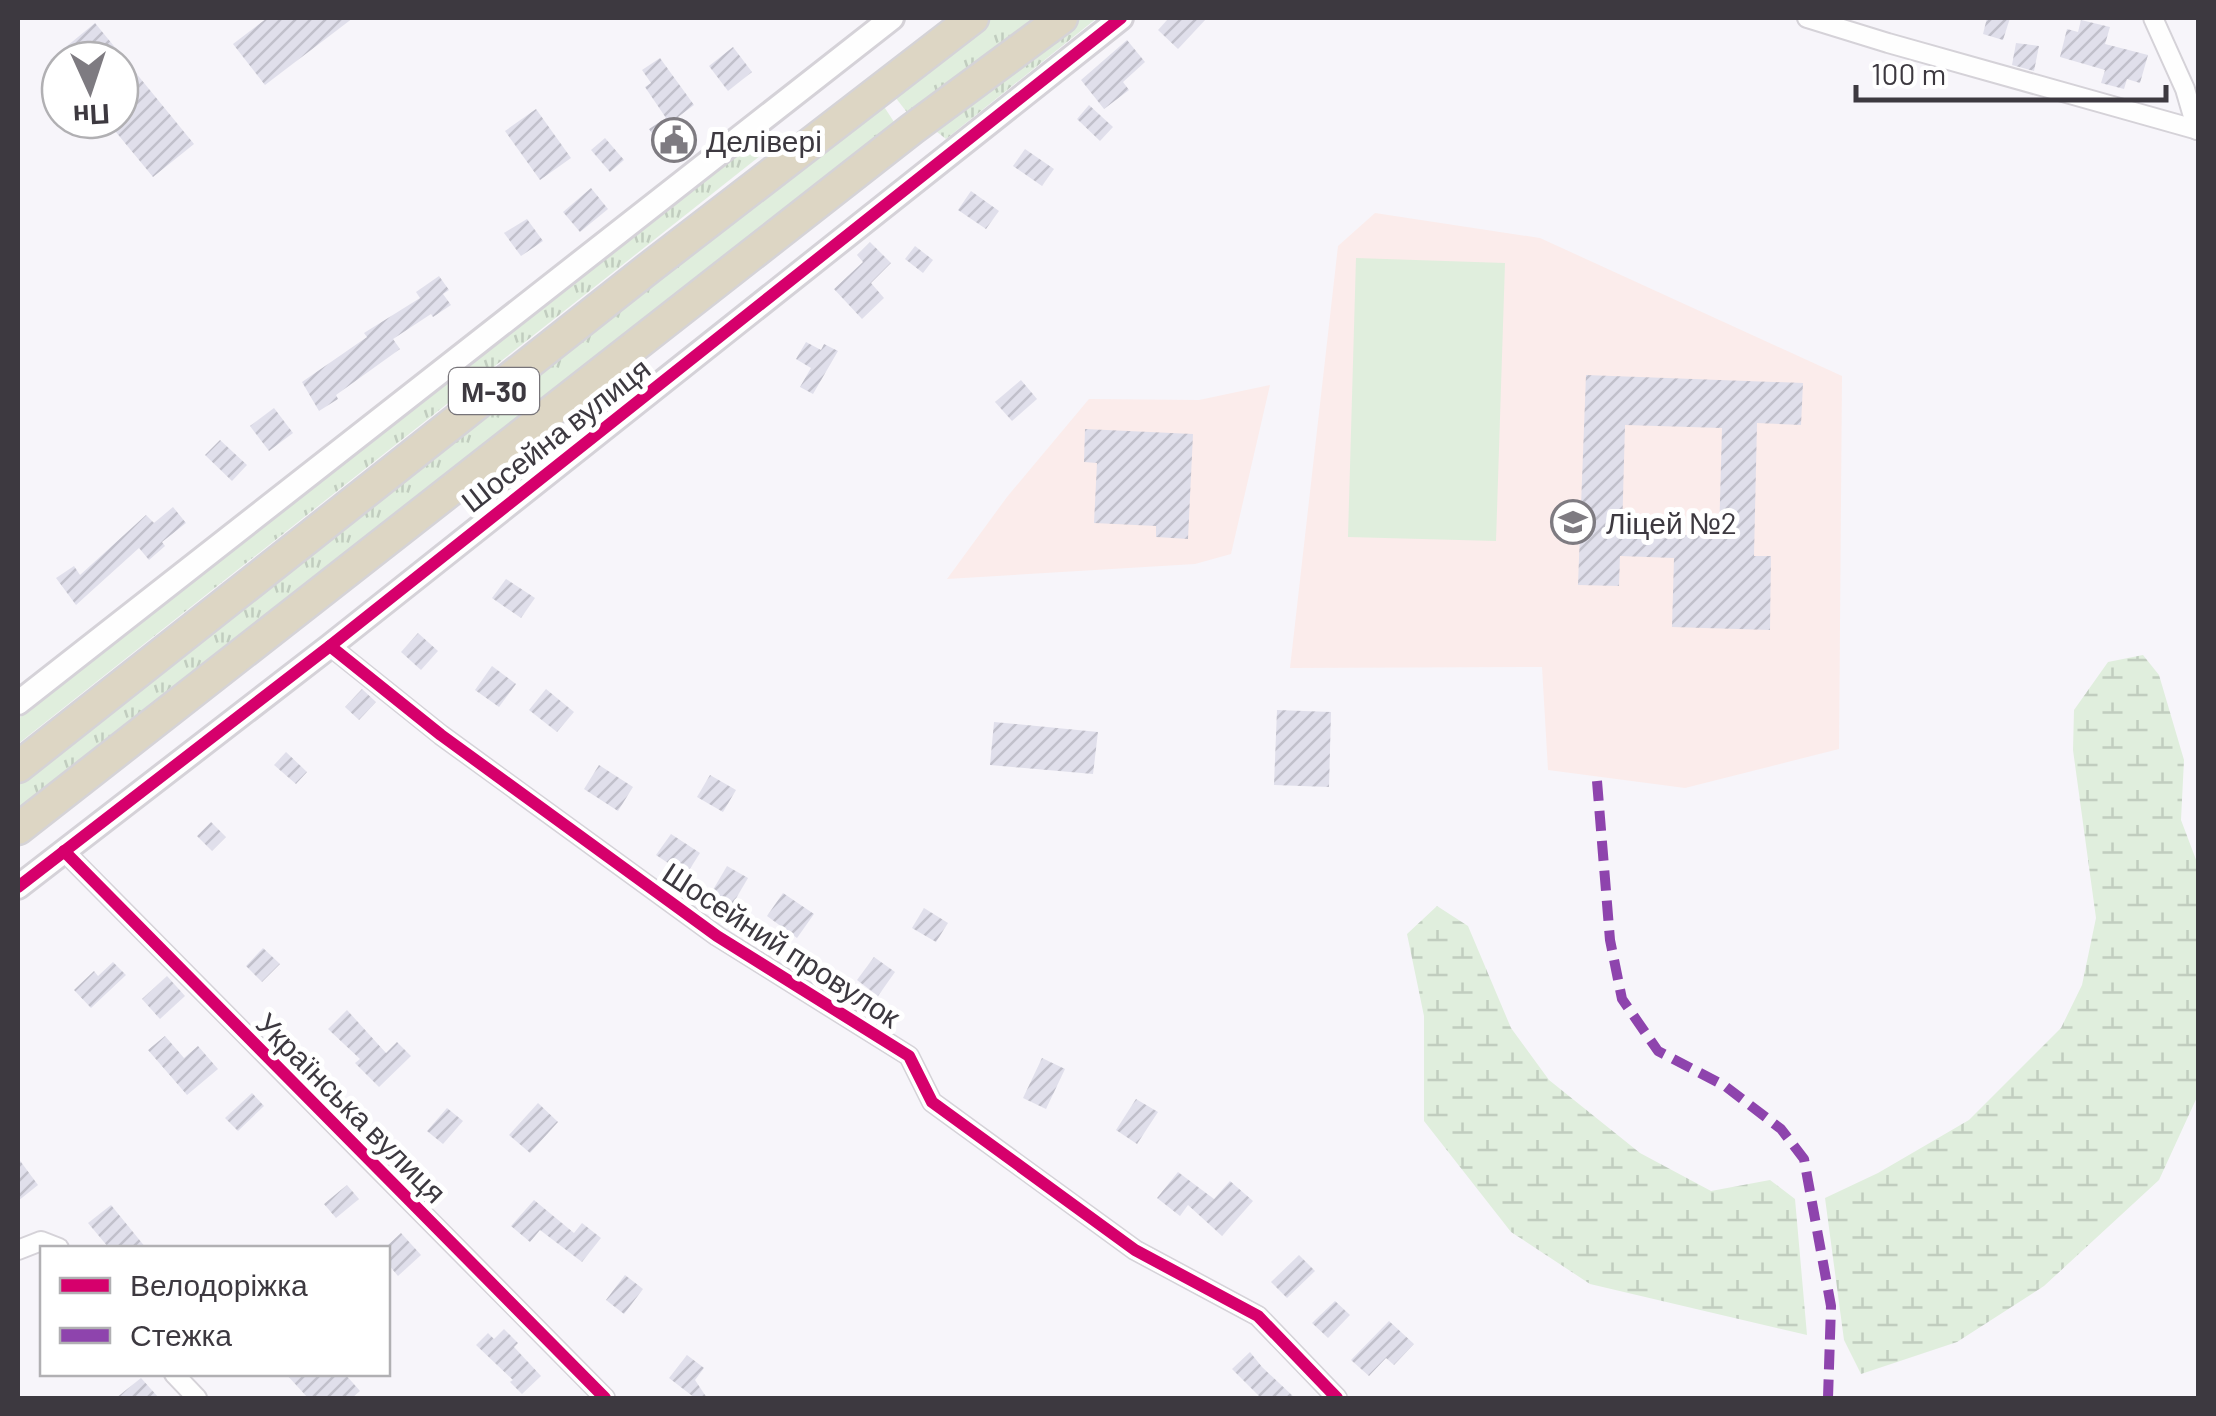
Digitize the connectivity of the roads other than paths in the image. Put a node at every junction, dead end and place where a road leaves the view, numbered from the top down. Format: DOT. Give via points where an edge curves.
graph roads {
  1 [pos="892,18"];
  2 [pos="973,18"];
  3 [pos="1062,18"];
  4 [pos="1121,18"];
  5 [pos="1807,18"];
  6 [pos="2153,18"];
  7 [pos="2198,130"];
  8 [pos="330,646"];
  9 [pos="18,703"];
  10 [pos="18,766"];
  11 [pos="18,829"];
  12 [pos="64,851"];
  13 [pos="18,887"];
  14 [pos="54,1246"];
  15 [pos="18,1250"];
  16 [pos="176,1376"];
  17 [pos="197,1398"];
  18 [pos="604,1398"];
  19 [pos="1337,1398"];
  1 -- 9 [label="street"];
  2 -- 10 [label="highway, М-30"];
  3 -- 11 [label="highway, М-30"];
  4 -- 8 [label="street, Шосейна вулиця"];
  5 -- 7 [label="street"];
  6 -- 7 [label="street"];
  8 -- 12 [label="street, Шосейна вулиця"];
  8 -- 19 [label="street, Шосейний провулок" via="441,736 717,936 909,1056 932,1102 1135,1250 1258,1316"];
  12 -- 13 [label="street, Шосейна вулиця"];
  12 -- 18 [label="street, Українська вулиця"];
  14 -- 15 [label="street" via="41,1241"];
  16 -- 17 [label="street"];
}
